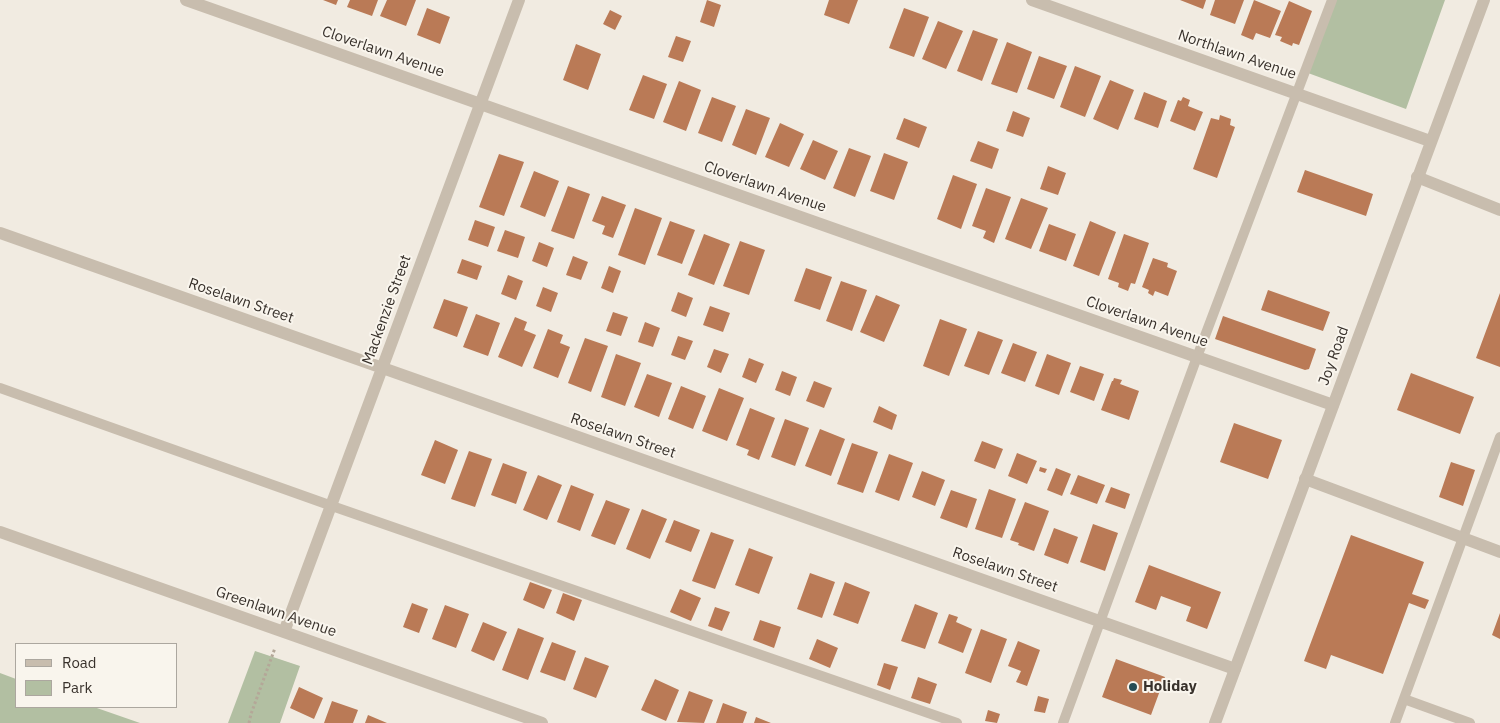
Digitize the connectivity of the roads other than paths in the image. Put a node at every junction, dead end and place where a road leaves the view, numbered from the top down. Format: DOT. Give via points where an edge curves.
graph roads {
  1 [pos="186,0"];
  2 [pos="520,0"];
  3 [pos="1032,0"];
  4 [pos="1332,0"];
  5 [pos="1484,0"];
  6 [pos="1297,94"];
  7 [pos="481,104"];
  8 [pos="1430,141"];
  9 [pos="1417,177"];
  10 [pos="1500,210"];
  11 [pos="0,233"];
  12 [pos="1197,357"];
  13 [pos="383,368"];
  14 [pos="0,388"];
  15 [pos="1333,404"];
  16 [pos="1500,437"];
  17 [pos="1305,479"];
  18 [pos="332,506"];
  19 [pos="0,532"];
  20 [pos="1463,538"];
  21 [pos="1500,552"];
  22 [pos="1101,622"];
  23 [pos="283,631"];
  24 [pos="1235,669"];
  25 [pos="1404,699"];
  26 [pos="542,723"];
  27 [pos="957,723"];
  28 [pos="1063,723"];
  29 [pos="1215,723"];
  30 [pos="1395,723"];
  31 [pos="1470,723"];
  1 -- 7 [label="street, Cloverlawn Avenue"];
  2 -- 7 [label="street, Mackenzie Street"];
  3 -- 6 [label="street, Northlawn Avenue"];
  4 -- 6 [label="lane"];
  5 -- 8 [label="street, Joy Road"];
  6 -- 8 [label="street, Northlawn Avenue"];
  6 -- 12 [label="lane"];
  7 -- 12 [label="street, Cloverlawn Avenue"];
  7 -- 13 [label="street, Mackenzie Street"];
  8 -- 9 [label="street, Joy Road"];
  9 -- 10 [label="street"];
  9 -- 15 [label="street, Joy Road"];
  11 -- 13 [label="street, Roselawn Street"];
  12 -- 15 [label="street, Cloverlawn Avenue"];
  12 -- 22 [label="lane"];
  13 -- 18 [label="street, Mackenzie Street"];
  13 -- 22 [label="street, Roselawn Street"];
  14 -- 18 [label="lane"];
  15 -- 17 [label="street, Joy Road"];
  16 -- 20 [label="lane"];
  17 -- 20 [label="street"];
  17 -- 24 [label="street, Joy Road"];
  18 -- 23 [label="street, Mackenzie Street"];
  18 -- 27 [label="lane"];
  19 -- 23 [label="street, Greenlawn Avenue"];
  20 -- 21 [label="street"];
  20 -- 25 [label="lane"];
  22 -- 24 [label="street, Roselawn Street"];
  22 -- 28 [label="lane"];
  23 -- 26 [label="street, Greenlawn Avenue"];
  24 -- 29 [label="street, Joy Road"];
  25 -- 30 [label="lane"];
  25 -- 31 [label="lane"];
}
